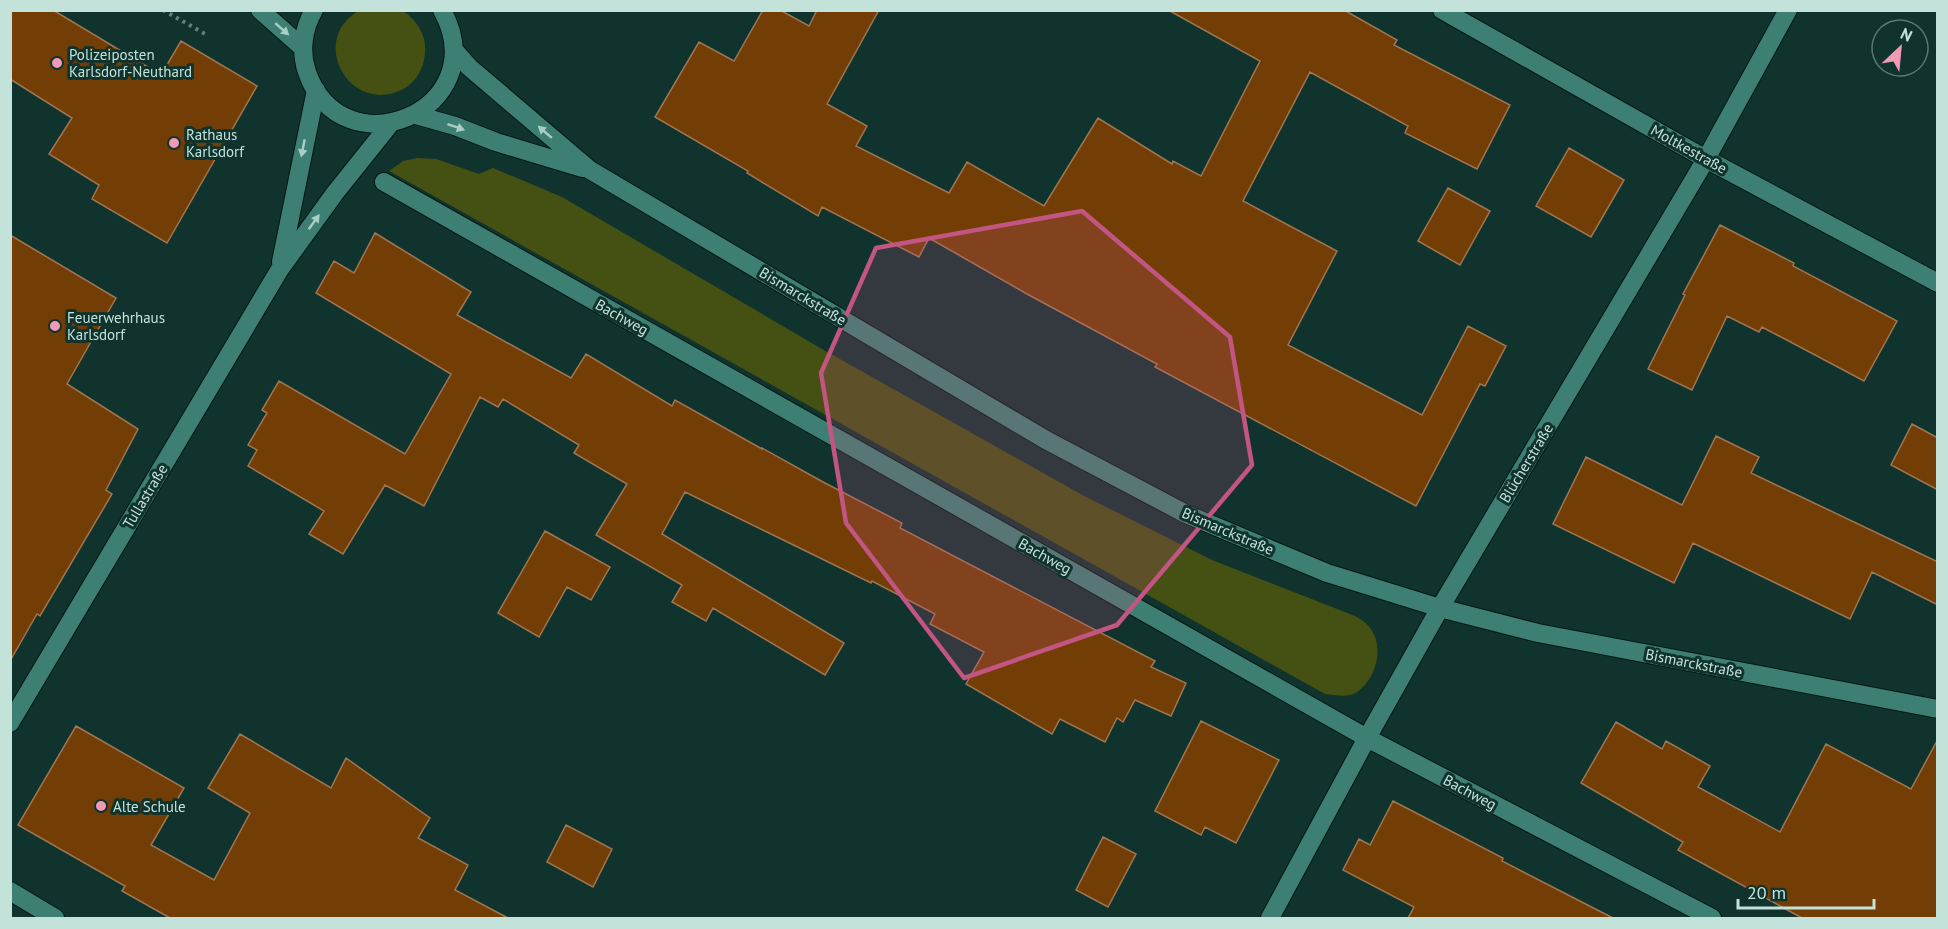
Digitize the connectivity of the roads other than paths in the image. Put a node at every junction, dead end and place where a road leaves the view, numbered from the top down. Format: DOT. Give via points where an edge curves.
graph roads {
  1 [pos="260,10"];
  2 [pos="314,10"];
  3 [pos="1442,10"];
  4 [pos="1788,10"];
  5 [pos="446,13"];
  6 [pos="303,48"];
  7 [pos="454,50"];
  8 [pos="316,90"];
  9 [pos="416,115"];
  10 [pos="391,123"];
  11 [pos="1706,159"];
  12 [pos="590,170"];
  13 [pos="384,182"];
  14 [pos="280,269"];
  15 [pos="1938,283"];
  16 [pos="1440,608"];
  17 [pos="1938,709"];
  18 [pos="10,723"];
  19 [pos="1367,738"];
  20 [pos="10,891"];
  21 [pos="55,918"];
  22 [pos="1270,918"];
  23 [pos="1712,918"];
  1 -- 6 [label="street, one-way"];
  2 -- 6 [label="street"];
  3 -- 11 [label="street, Moltkestraße"];
  4 -- 11 [label="street, Blücherstraße"];
  5 -- 7 [label="street"];
  6 -- 8 [label="street" via="304,63"];
  7 -- 9 [label="street" via="443,88"];
  12 -- 7 [label="street, Bismarckstraße, one-way"];
  8 -- 10 [label="street" via="343,116 366,124"];
  8 -- 14 [label="street, Tullastraße, one-way"];
  9 -- 10 [label="street"];
  9 -- 12 [label="street, Bismarckstraße, one-way"];
  14 -- 10 [label="street, Tullastraße, one-way"];
  11 -- 15 [label="street, Moltkestraße"];
  11 -- 16 [label="street, Blücherstraße"];
  12 -- 16 [label="street, Bismarckstraße" via="1046,440 1186,514 1327,573"];
  13 -- 19 [label="street, Bachweg"];
  14 -- 18 [label="street, Tullastraße"];
  16 -- 17 [label="street, Bismarckstraße" via="1539,633"];
  16 -- 19 [label="street, Blücherstraße"];
  19 -- 22 [label="street, Blücherstraße"];
  19 -- 23 [label="street, Bachweg"];
  20 -- 21 [label="street"];
}
